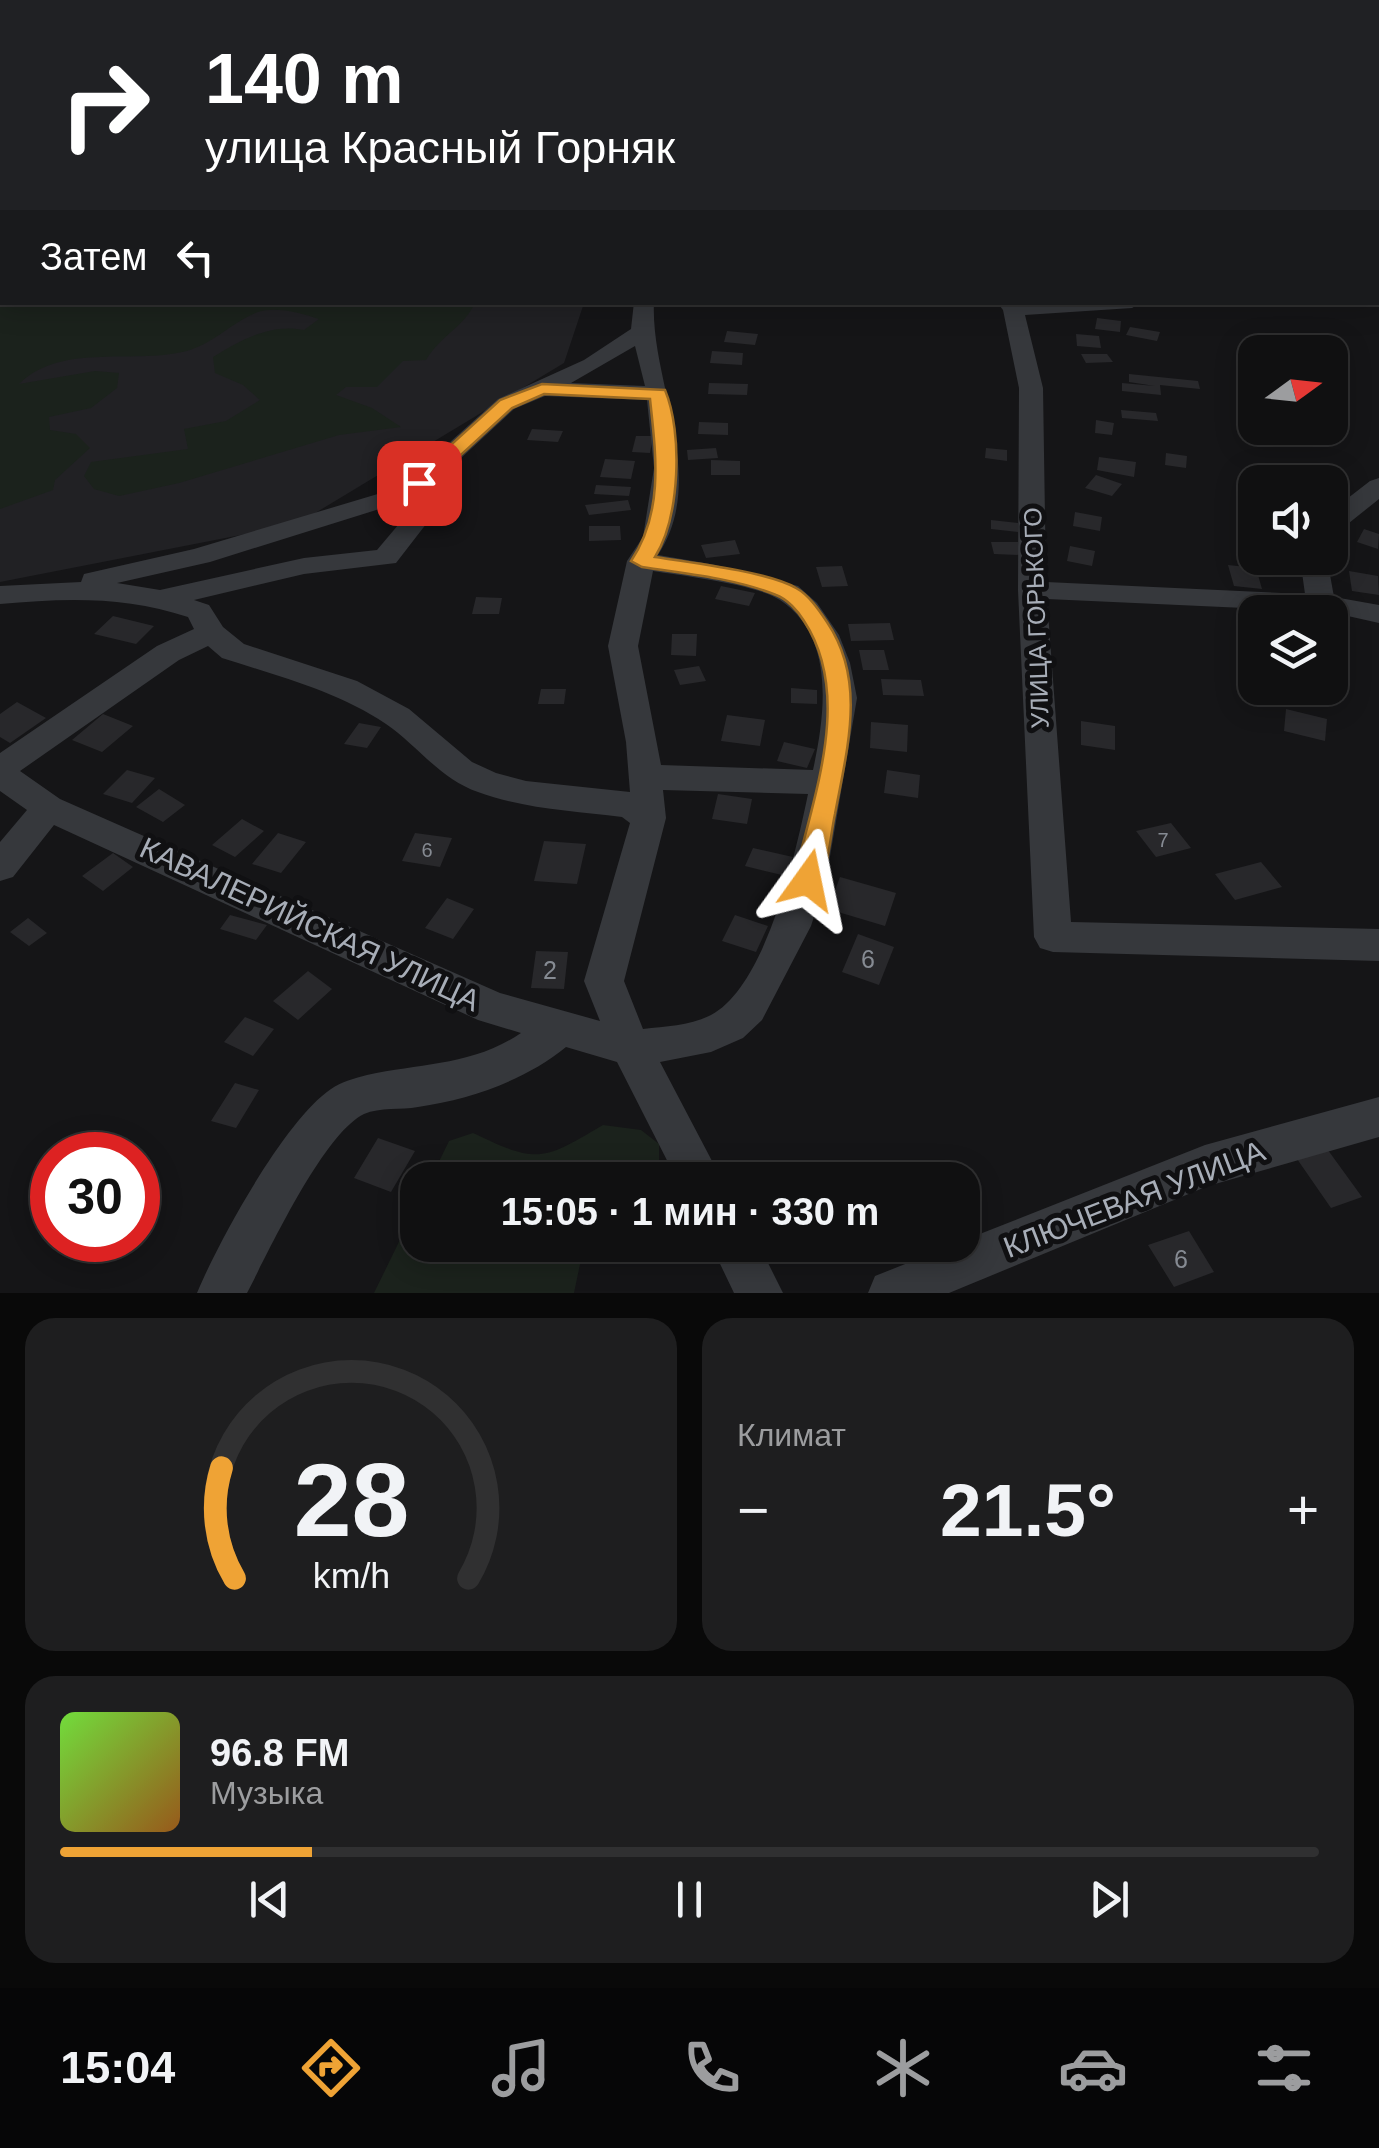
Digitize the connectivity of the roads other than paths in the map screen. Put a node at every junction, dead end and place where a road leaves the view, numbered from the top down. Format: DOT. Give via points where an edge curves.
graph roads {
  1 [pos="1040,305"];
  2 [pos="1010,306"];
  3 [pos="643,317"];
  4 [pos="542,389"];
  5 [pos="658,394"];
  6 [pos="419,483"];
  7 [pos="1379,486"];
  8 [pos="1348,511"];
  9 [pos="642,561"];
  10 [pos="1032,590"];
  11 [pos="42,591"];
  12 [pos="0,595"];
  13 [pos="164,598"];
  14 [pos="1238,600"];
  15 [pos="1348,609"];
  16 [pos="1379,614"];
  17 [pos="211,633"];
  18 [pos="0,772"];
  19 [pos="644,776"];
  20 [pos="828,783"];
  21 [pos="48,808"];
  22 [pos="649,818"];
  23 [pos="0,866"];
  24 [pos="1379,945"];
  25 [pos="560,1028"];
  26 [pos="631,1048"];
  27 [pos="1375,1124"];
  28 [pos="691,1162"];
  29 [pos="743,1262"];
  30 [pos="222,1293"];
  31 [pos="759,1293"];
  32 [pos="892,1293"];
  1 -- 2 [label="street"];
  2 -- 10 [label="street, УЛИЦА ГОРЬКОГО" via="1031,388"];
  3 -- 4 [label="street" via="592,365"];
  3 -- 5 [label="street"];
  4 -- 5 [label="street"];
  4 -- 6 [label="street" via="506,404"];
  5 -- 9 [label="street" via="667,468 657,537"];
  6 -- 11 [label="street" via="361,511"];
  6 -- 13 [label="street" via="417,520 386,557 304,566"];
  7 -- 8 [label="street"];
  9 -- 19 [label="street" via="623,646"];
  9 -- 20 [label="street" via="765,584 788,592 808,610 835,664 840,698"];
  10 -- 14 [label="street"];
  10 -- 24 [label="street, УЛИЦА ГОРЬКОГО" via="1053,937"];
  11 -- 12 [label="street"];
  11 -- 13 [label="street" via="115,589"];
  13 -- 17 [label="street" via="199,611"];
  15 -- 16 [label="street"];
  17 -- 18 [label="street" via="168,654"];
  17 -- 22 [label="street" via="233,651 346,688 398,716 460,770 487,784 630,805"];
  18 -- 21 [label="street, КАВАЛЕРИЙСКАЯ УЛИЦА"];
  19 -- 20 [label="street"];
  19 -- 22 [label="street"];
  20 -- 26 [label="street" via="792,926 748,1008 729,1026 696,1040"];
  21 -- 23 [label="street"];
  21 -- 25 [label="street, КАВАЛЕРИЙСКАЯ УЛИЦА" via="492,1008"];
  22 -- 26 [label="street" via="604,981"];
  25 -- 26 [label="street, КАВАЛЕРИЙСКАЯ УЛИЦА"];
  25 -- 30 [label="street" via="512,1062 469,1080 347,1101 320,1128 265,1211"];
  26 -- 28 [label="street"];
  27 -- 32 [label="street, КЛЮЧЕВАЯ УЛИЦА" via="1205,1166"];
  29 -- 31 [label="street"];
}
